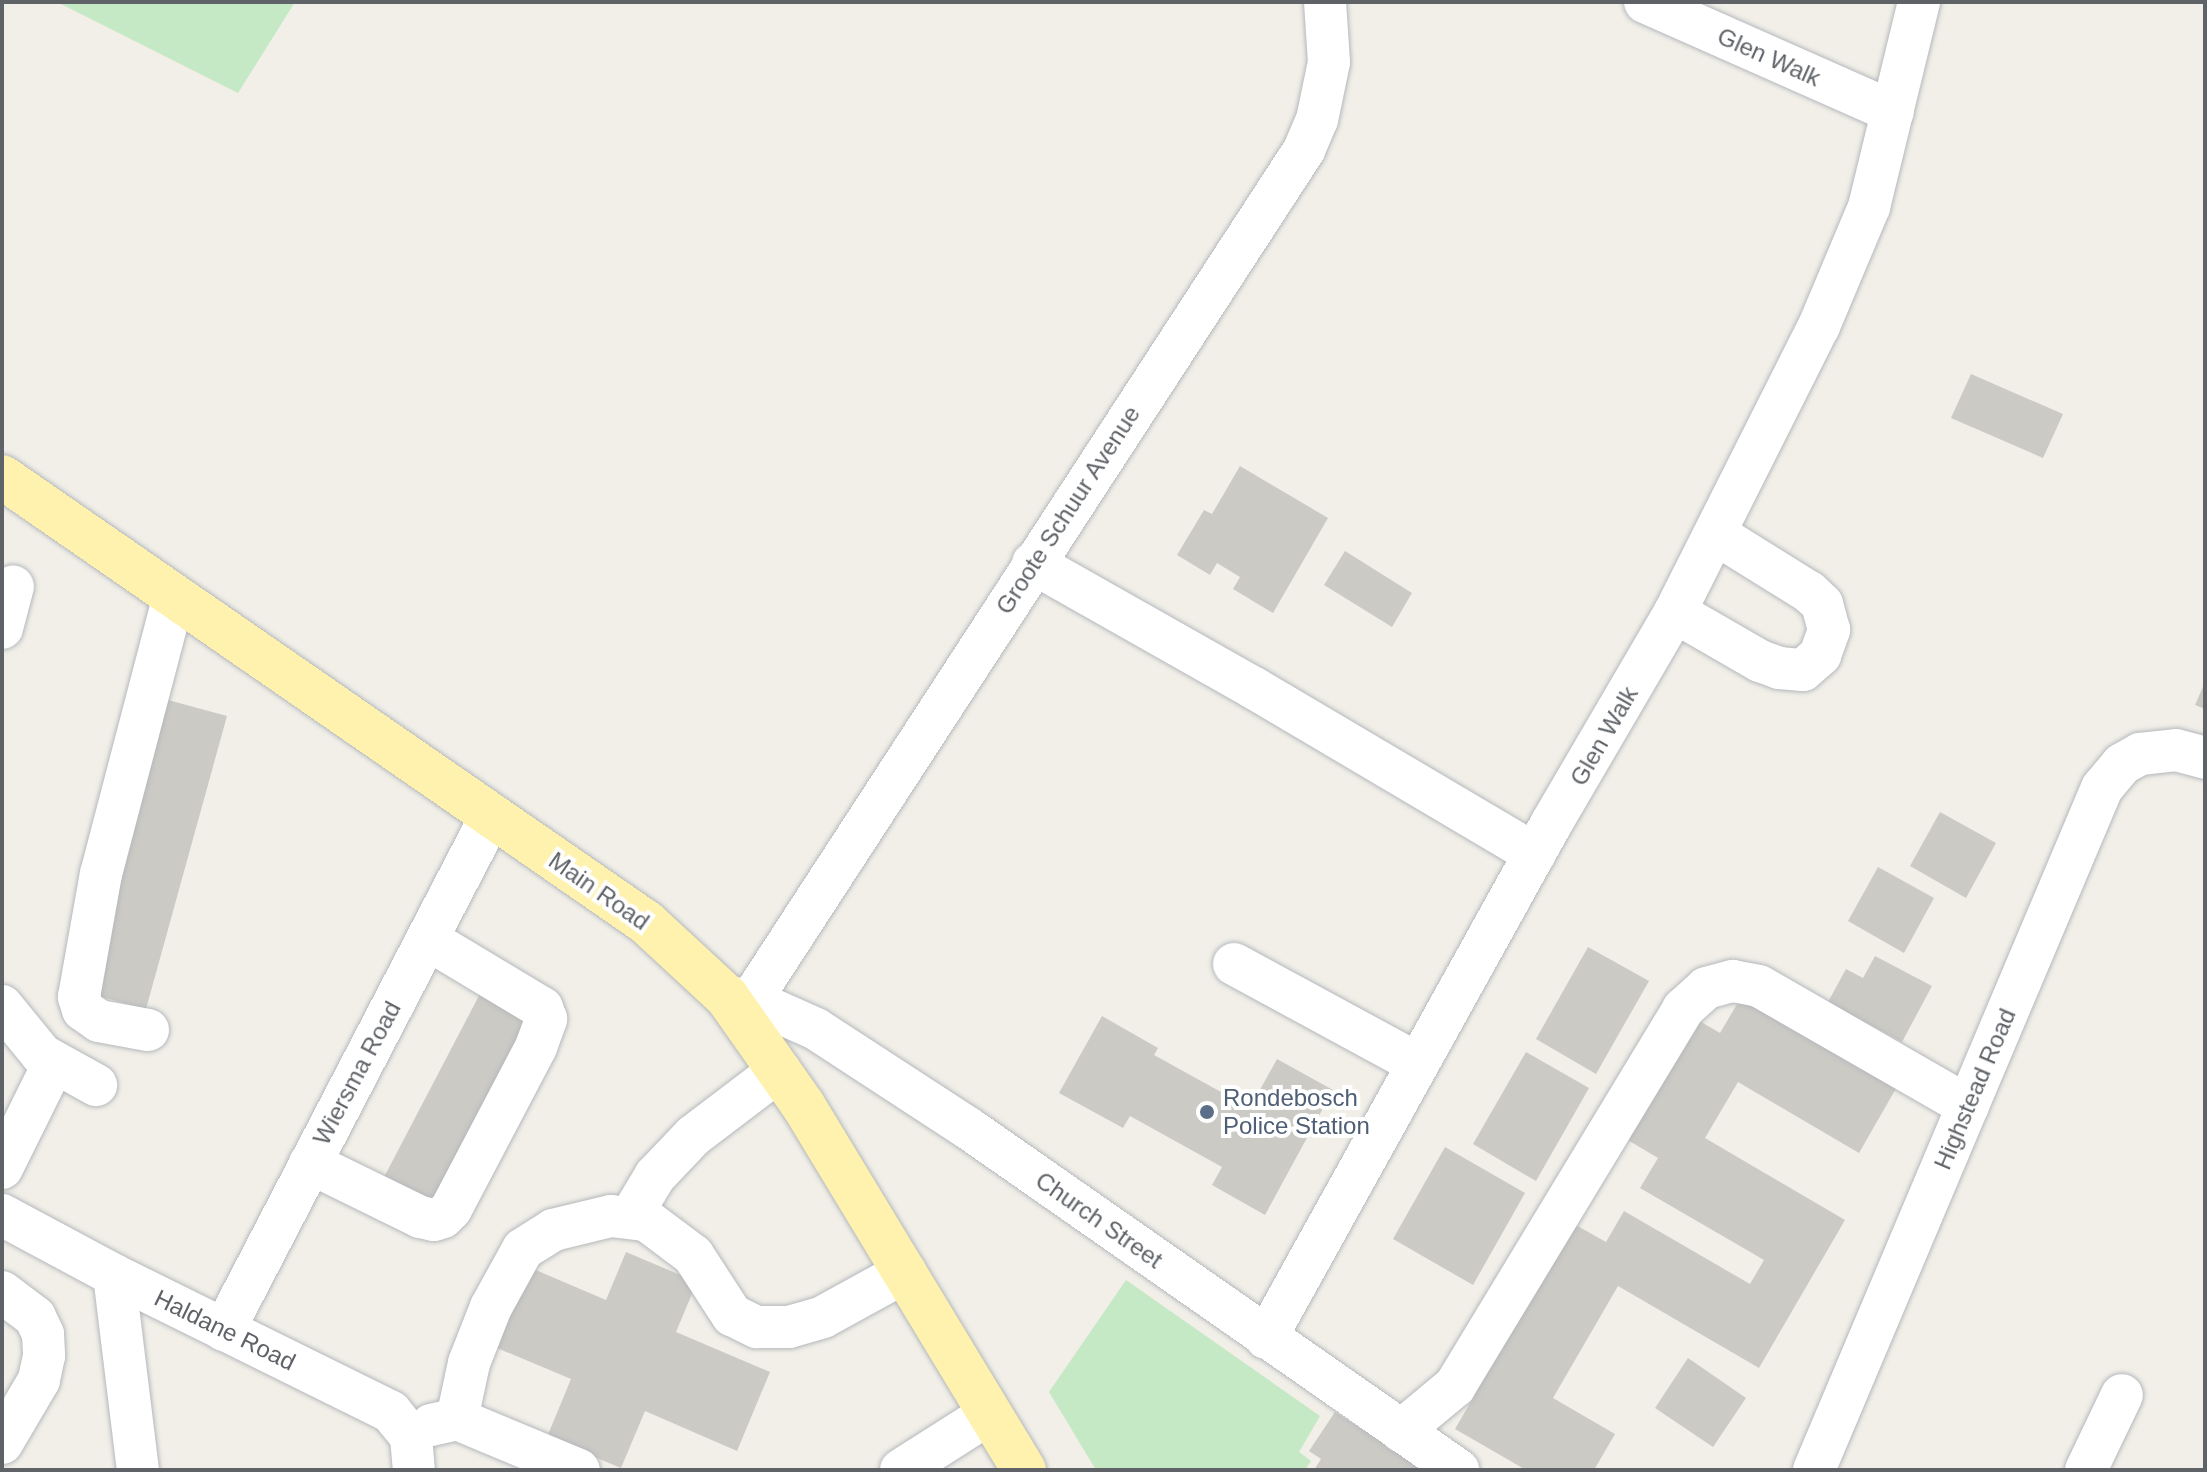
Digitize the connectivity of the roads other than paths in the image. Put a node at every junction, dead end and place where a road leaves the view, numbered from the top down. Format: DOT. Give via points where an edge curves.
graph roads {
  1 [pos="1325,2"];
  2 [pos="1645,2"];
  3 [pos="1919,2"];
  4 [pos="1893,112"];
  5 [pos="2,477"];
  6 [pos="1716,534"];
  7 [pos="1033,563"];
  8 [pos="13,586"];
  9 [pos="174,596"];
  10 [pos="1675,612"];
  11 [pos="2,628"];
  12 [pos="2190,754"];
  13 [pos="491,816"];
  14 [pos="1535,854"];
  15 [pos="427,939"];
  16 [pos="1234,964"];
  17 [pos="739,998"];
  18 [pos="2,1006"];
  19 [pos="148,1030"];
  20 [pos="54,1063"];
  21 [pos="1418,1064"];
  22 [pos="780,1070"];
  23 [pos="96,1085"];
  24 [pos="1968,1106"];
  25 [pos="310,1163"];
  26 [pos="2,1168"];
  27 [pos="2,1215"];
  28 [pos="631,1216"];
  29 [pos="905,1272"];
  30 [pos="114,1275"];
  31 [pos="2,1292"];
  32 [pos="224,1330"];
  33 [pos="1266,1338"];
  34 [pos="2122,1395"];
  35 [pos="989,1414"];
  36 [pos="457,1419"];
  37 [pos="1401,1431"];
  38 [pos="2,1443"];
  39 [pos="410,1450"];
  40 [pos="1815,1469"];
  41 [pos="138,1470"];
  42 [pos="579,1470"];
  43 [pos="901,1470"];
  44 [pos="1024,1470"];
  45 [pos="1458,1470"];
  46 [pos="2086,1470"];
  1 -- 7 [label="street, Groote Schuur Avenue" via="1326,89 1304,150"];
  2 -- 4 [label="street, Glen Walk"];
  3 -- 4 [label="street, Glen Walk"];
  4 -- 6 [label="street, Glen Walk" via="1853,249"];
  5 -- 9 [label="main road, Main Road"];
  6 -- 10 [label="street, Glen Walk"];
  6 -- 10 [label="street" via="1822,604 1829,630 1820,655 1803,670 1779,668"];
  7 -- 14 [label="street"];
  7 -- 17 [label="street, Groote Schuur Avenue"];
  8 -- 11 [label="street"];
  9 -- 13 [label="main road, Main Road"];
  9 -- 19 [label="street" via="101,874 79,997 83,1010 99,1021"];
  10 -- 14 [label="street, Glen Walk"];
  12 -- 24 [label="street, Highstead Road" via="2140,754 2122,764 2102,788"];
  13 -- 15 [label="street, Wiersma Road"];
  13 -- 17 [label="main road, Main Road" via="647,923"];
  14 -- 21 [label="street, Glen Walk"];
  15 -- 25 [label="street, Wiersma Road"];
  15 -- 25 [label="street" via="542,1008 546,1019 536,1047 443,1217 420,1217"];
  16 -- 21 [label="street"];
  17 -- 22 [label="main road, Main Road"];
  17 -- 33 [label="street, Church Street" via="816,1029 968,1128"];
  18 -- 20 [label="street"];
  20 -- 23 [label="street"];
  20 -- 26 [label="street"];
  21 -- 33 [label="street, Glen Walk"];
  22 -- 28 [label="street" via="693,1136 655,1176"];
  22 -- 29 [label="main road, Main Road"];
  24 -- 37 [label="street" via="1759,986 1733,981 1706,988 1683,1009 1455,1386"];
  24 -- 40 [label="street, Highstead Road"];
  25 -- 32 [label="street, Wiersma Road"];
  27 -- 30 [label="street, Haldane Road"];
  28 -- 29 [label="street" via="676,1240 693,1255 732,1315 757,1327 789,1327 823,1317"];
  28 -- 36 [label="street" via="567,1225 523,1249 474,1349"];
  29 -- 35 [label="main road, Main Road"];
  30 -- 32 [label="street, Haldane Road"];
  30 -- 41 [label="street"];
  31 -- 38 [label="street" via="35,1317 44,1356 39,1380"];
  32 -- 39 [label="street, Haldane Road" via="391,1412"];
  33 -- 37 [label="street, Church Street"];
  34 -- 46 [label="street"];
  35 -- 43 [label="street"];
  35 -- 44 [label="main road, Main Road"];
  36 -- 39 [label="street"];
  36 -- 42 [label="street"];
  37 -- 45 [label="street, Church Street"];
}
